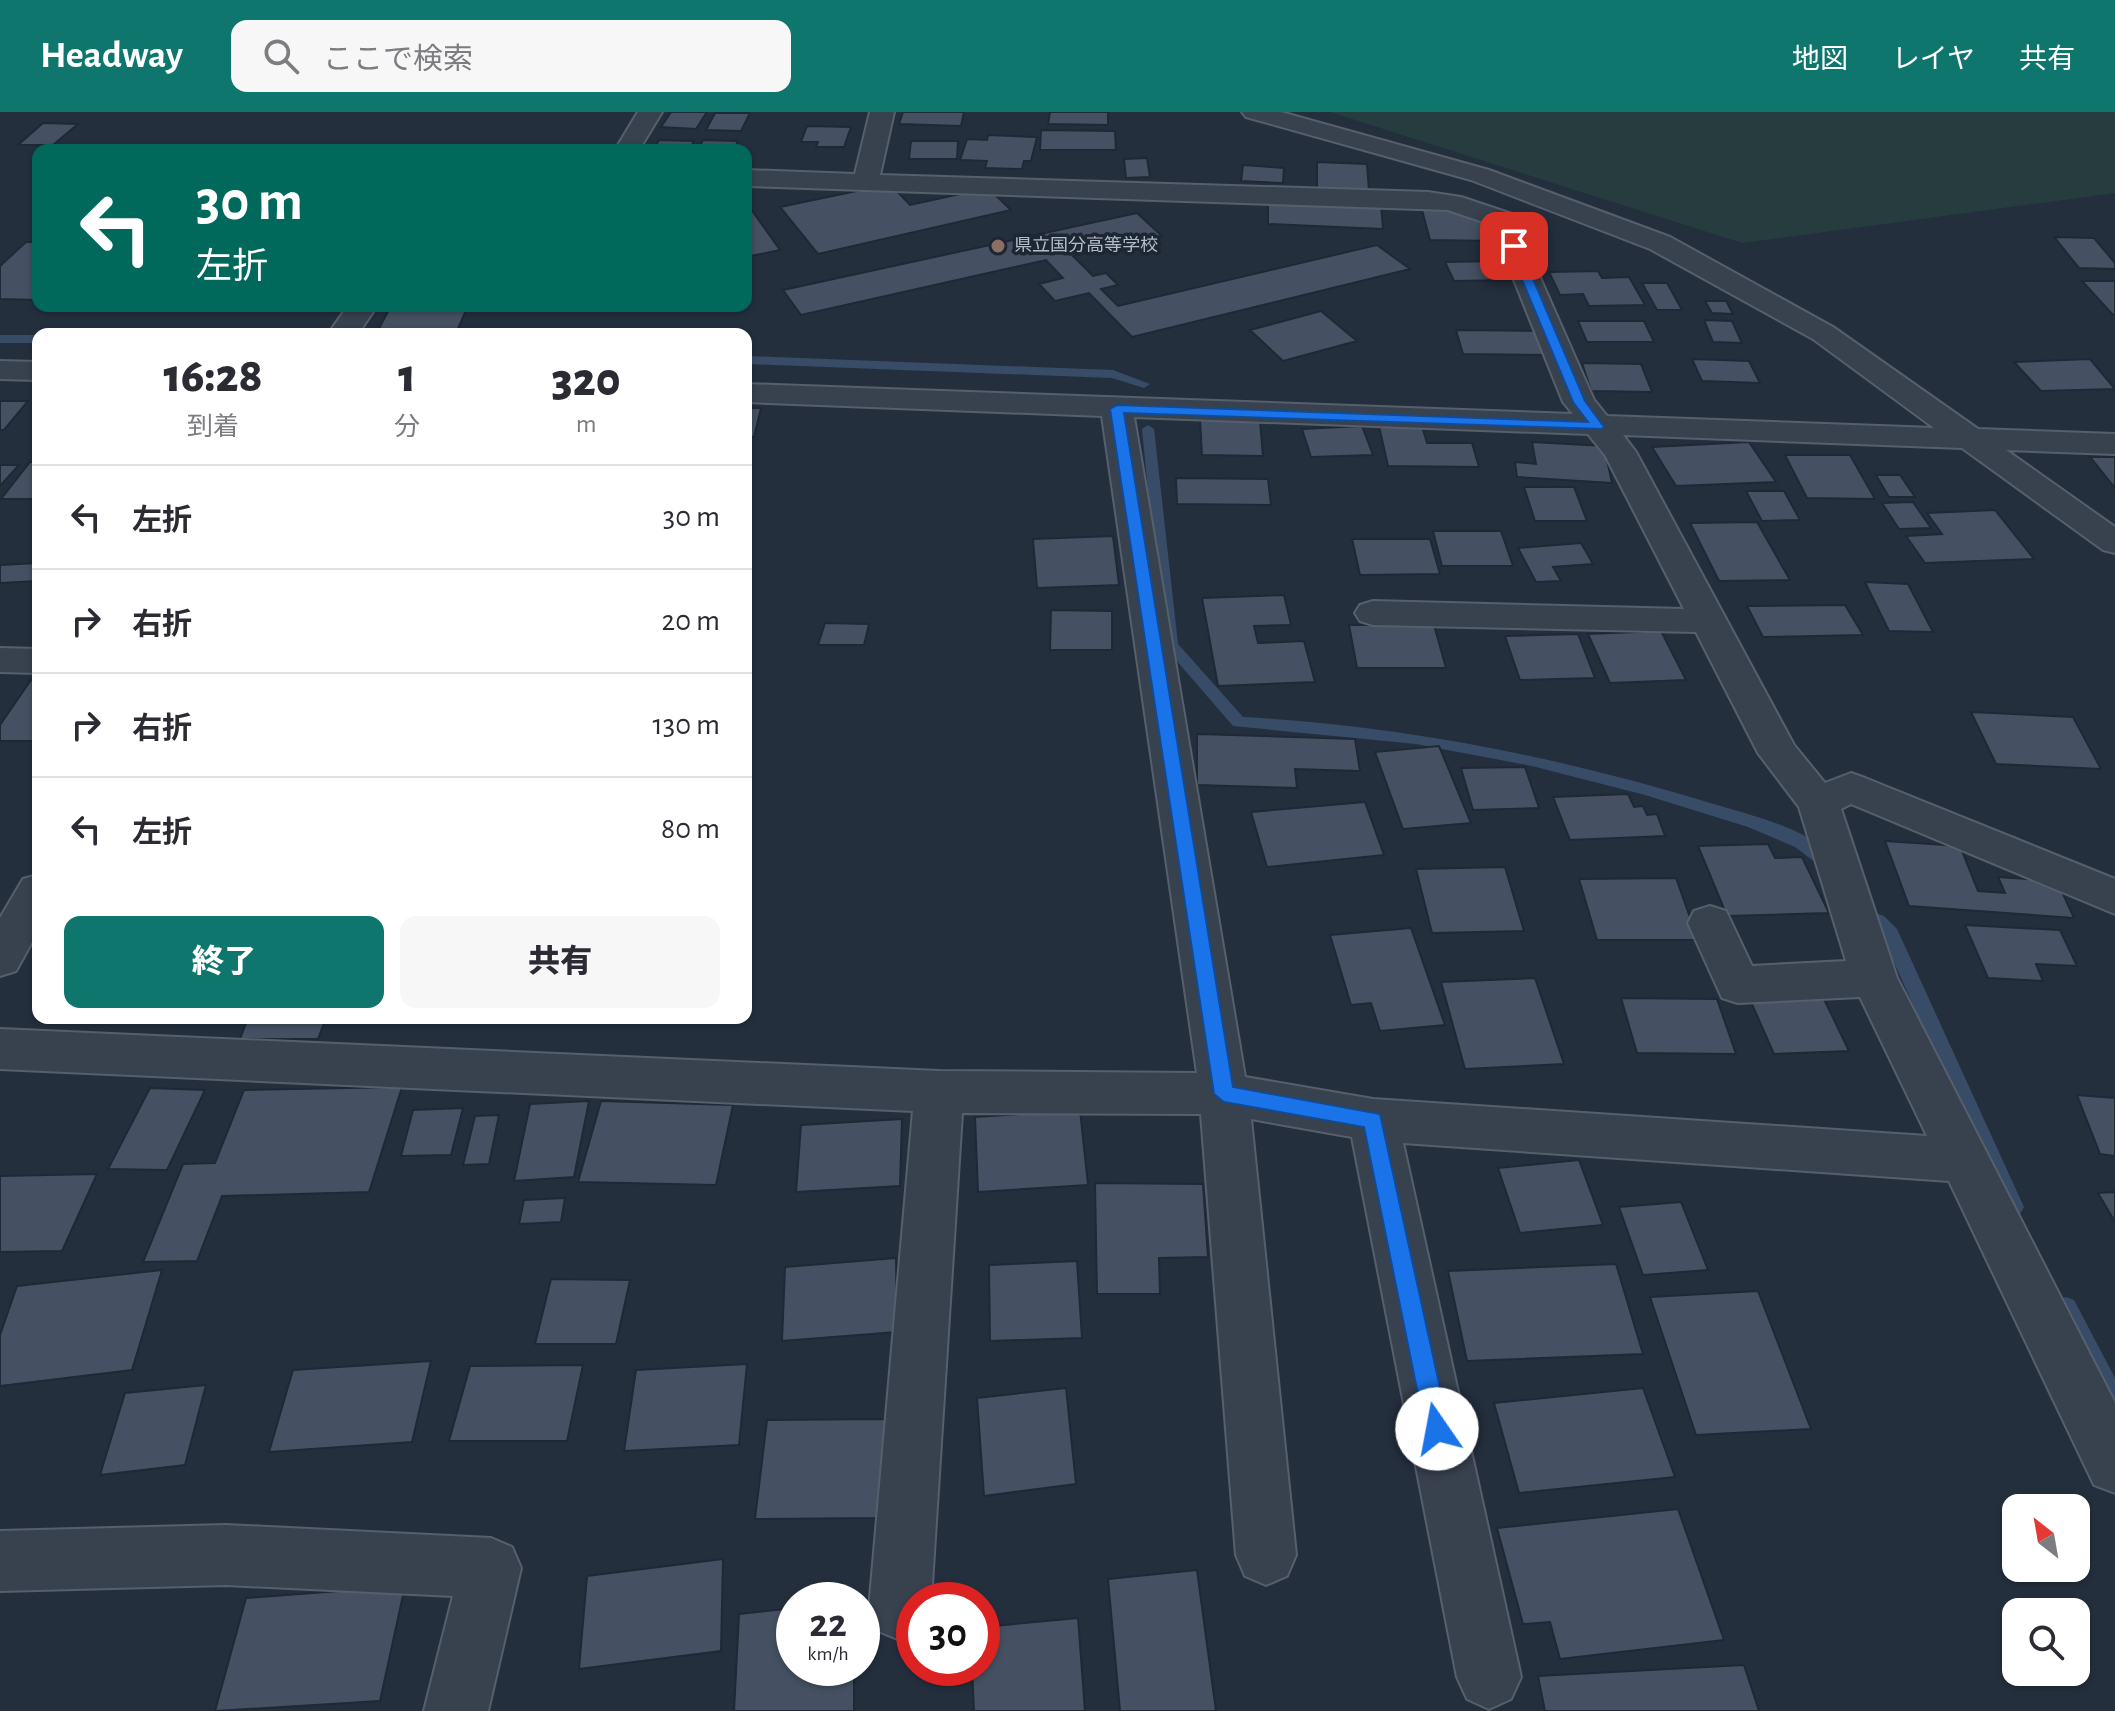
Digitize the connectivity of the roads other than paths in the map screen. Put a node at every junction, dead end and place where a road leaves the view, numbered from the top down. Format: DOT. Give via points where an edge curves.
graph roads {
  1 [pos="650,112"];
  2 [pos="882,112"];
  3 [pos="1254,112"];
  4 [pos="631,144"];
  5 [pos="752,178"];
  6 [pos="866,181"];
  7 [pos="0,370"];
  8 [pos="32,371"];
  9 [pos="752,393"];
  10 [pos="1117,409"];
  11 [pos="1598,427"];
  12 [pos="1970,440"];
  13 [pos="2115,444"];
  14 [pos="2115,543"];
  15 [pos="1373,613"];
  16 [pos="1706,621"];
  17 [pos="0,660"];
  18 [pos="32,661"];
  19 [pos="1818,802"];
  20 [pos="2115,897"];
  21 [pos="32,902"];
  22 [pos="1710,923"];
  23 [pos="0,958"];
  24 [pos="1874,978"];
  25 [pos="0,1049"];
  26 [pos="939,1092"];
  27 [pos="1224,1094"];
  28 [pos="1373,1120"];
  29 [pos="1961,1160"];
  30 [pos="2115,1464"];
  31 [pos="1266,1555"];
  32 [pos="0,1561"];
  33 [pos="902,1582"];
  34 [pos="1489,1677"];
  35 [pos="456,1711"];
  1 -- 4 [label="street"];
  2 -- 6 [label="street"];
  3 -- 12 [label="street" via="1480,175 1660,243 1823,333"];
  5 -- 6 [label="street"];
  6 -- 11 [label="street" via="1428,200 1465,207 1503,220 1579,402"];
  7 -- 8 [label="street"];
  9 -- 10 [label="street"];
  10 -- 11 [label="street"];
  10 -- 27 [label="street"];
  11 -- 12 [label="street"];
  11 -- 16 [label="street" via="1620,452"];
  12 -- 13 [label="street"];
  12 -- 14 [label="street"];
  15 -- 16 [label="street"];
  16 -- 19 [label="street" via="1778,753"];
  17 -- 18 [label="street"];
  19 -- 20 [label="street" via="1851,788"];
  19 -- 24 [label="street"];
  21 -- 23 [label="street"];
  22 -- 24 [label="street" via="1738,985"];
  24 -- 29 [label="street"];
  25 -- 26 [label="street"];
  26 -- 27 [label="street"];
  26 -- 33 [label="street"];
  27 -- 28 [label="street"];
  27 -- 31 [label="street"];
  28 -- 29 [label="street"];
  28 -- 34 [label="street"];
  29 -- 30 [label="street"];
  32 -- 35 [label="street" via="226,1555 491,1568"];
}
